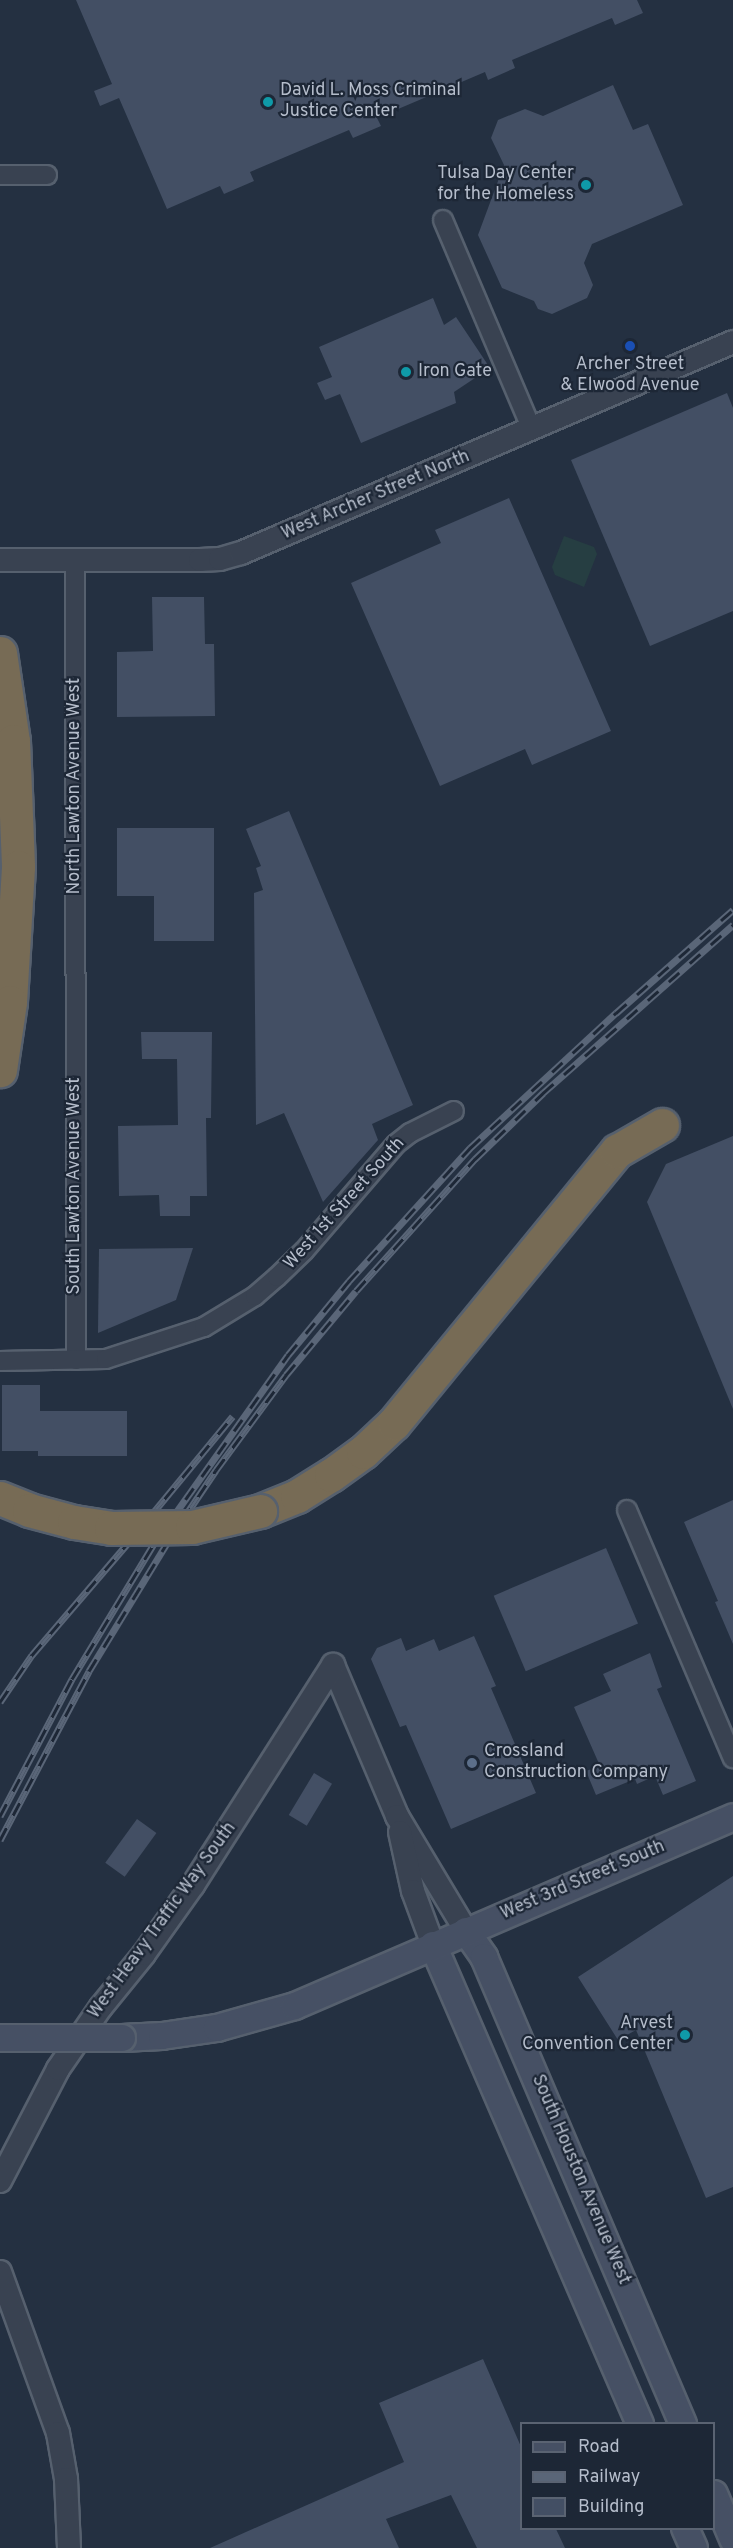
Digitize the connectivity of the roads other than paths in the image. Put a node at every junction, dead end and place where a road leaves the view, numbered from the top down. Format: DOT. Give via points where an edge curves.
graph roads {
  1 [pos="0,175"];
  2 [pos="47,175"];
  3 [pos="443,220"];
  4 [pos="733,342"];
  5 [pos="532,430"];
  6 [pos="0,560"];
  7 [pos="75,560"];
  8 [pos="1,660"];
  9 [pos="0,704"];
  10 [pos="75,1012"];
  11 [pos="0,1070"];
  12 [pos="454,1111"];
  13 [pos="662,1125"];
  14 [pos="76,1360"];
  15 [pos="0,1361"];
  16 [pos="0,1498"];
  17 [pos="627,1510"];
  18 [pos="333,1665"];
  19 [pos="733,1758"];
  20 [pos="397,1816"];
  21 [pos="733,1817"];
  22 [pos="466,1931"];
  23 [pos="433,1945"];
  24 [pos="0,2038"];
  25 [pos="1,2182"];
  26 [pos="0,2272"];
  27 [pos="639,2422"];
  28 [pos="682,2422"];
  29 [pos="715,2496"];
  30 [pos="685,2530"];
  31 [pos="733,2539"];
  32 [pos="69,2548"];
  33 [pos="694,2548"];
  1 -- 2 [label="street"];
  3 -- 5 [label="street"];
  4 -- 5 [label="street, West Archer Street North"];
  5 -- 7 [label="street, West Archer Street North" via="220,559"];
  6 -- 7 [label="street, West Archer Street North"];
  7 -- 10 [label="street, North Lawton Avenue West"];
  8 -- 9 [label="highway"];
  8 -- 11 [label="highway" via="13,741 18,867 10,1002"];
  10 -- 14 [label="street, South Lawton Avenue West"];
  12 -- 14 [label="street, West 1st Street South" via="396,1144 304,1251 255,1296 204,1327 106,1359"];
  13 -- 16 [label="highway, bridge" via="617,1151 394,1423 363,1452 297,1496 260,1511 192,1527 111,1528 29,1510"];
  14 -- 15 [label="street, West 1st Street South"];
  17 -- 19 [label="street"];
  18 -- 20 [label="street, South Houston Avenue West"];
  18 -- 25 [label="street, West Heavy Traffic Way South" via="193,1885 58,2069"];
  20 -- 22 [label="street, South Houston Avenue West"];
  20 -- 23 [label="street, South Houston Avenue West" via="413,1891"];
  21 -- 22 [label="main road, West 3rd Street South"];
  22 -- 23 [label="main road, West 3rd Street South"];
  22 -- 28 [label="main road, South Houston Avenue West" via="492,1976"];
  23 -- 24 [label="main road, West 3rd Street South, bridge" via="295,2006 197,2032 122,2038"];
  23 -- 27 [label="main road, South Houston Avenue West"];
  26 -- 32 [label="street" via="58,2433 66,2479"];
  29 -- 31 [label="main road"];
  30 -- 33 [label="main road"];
}
